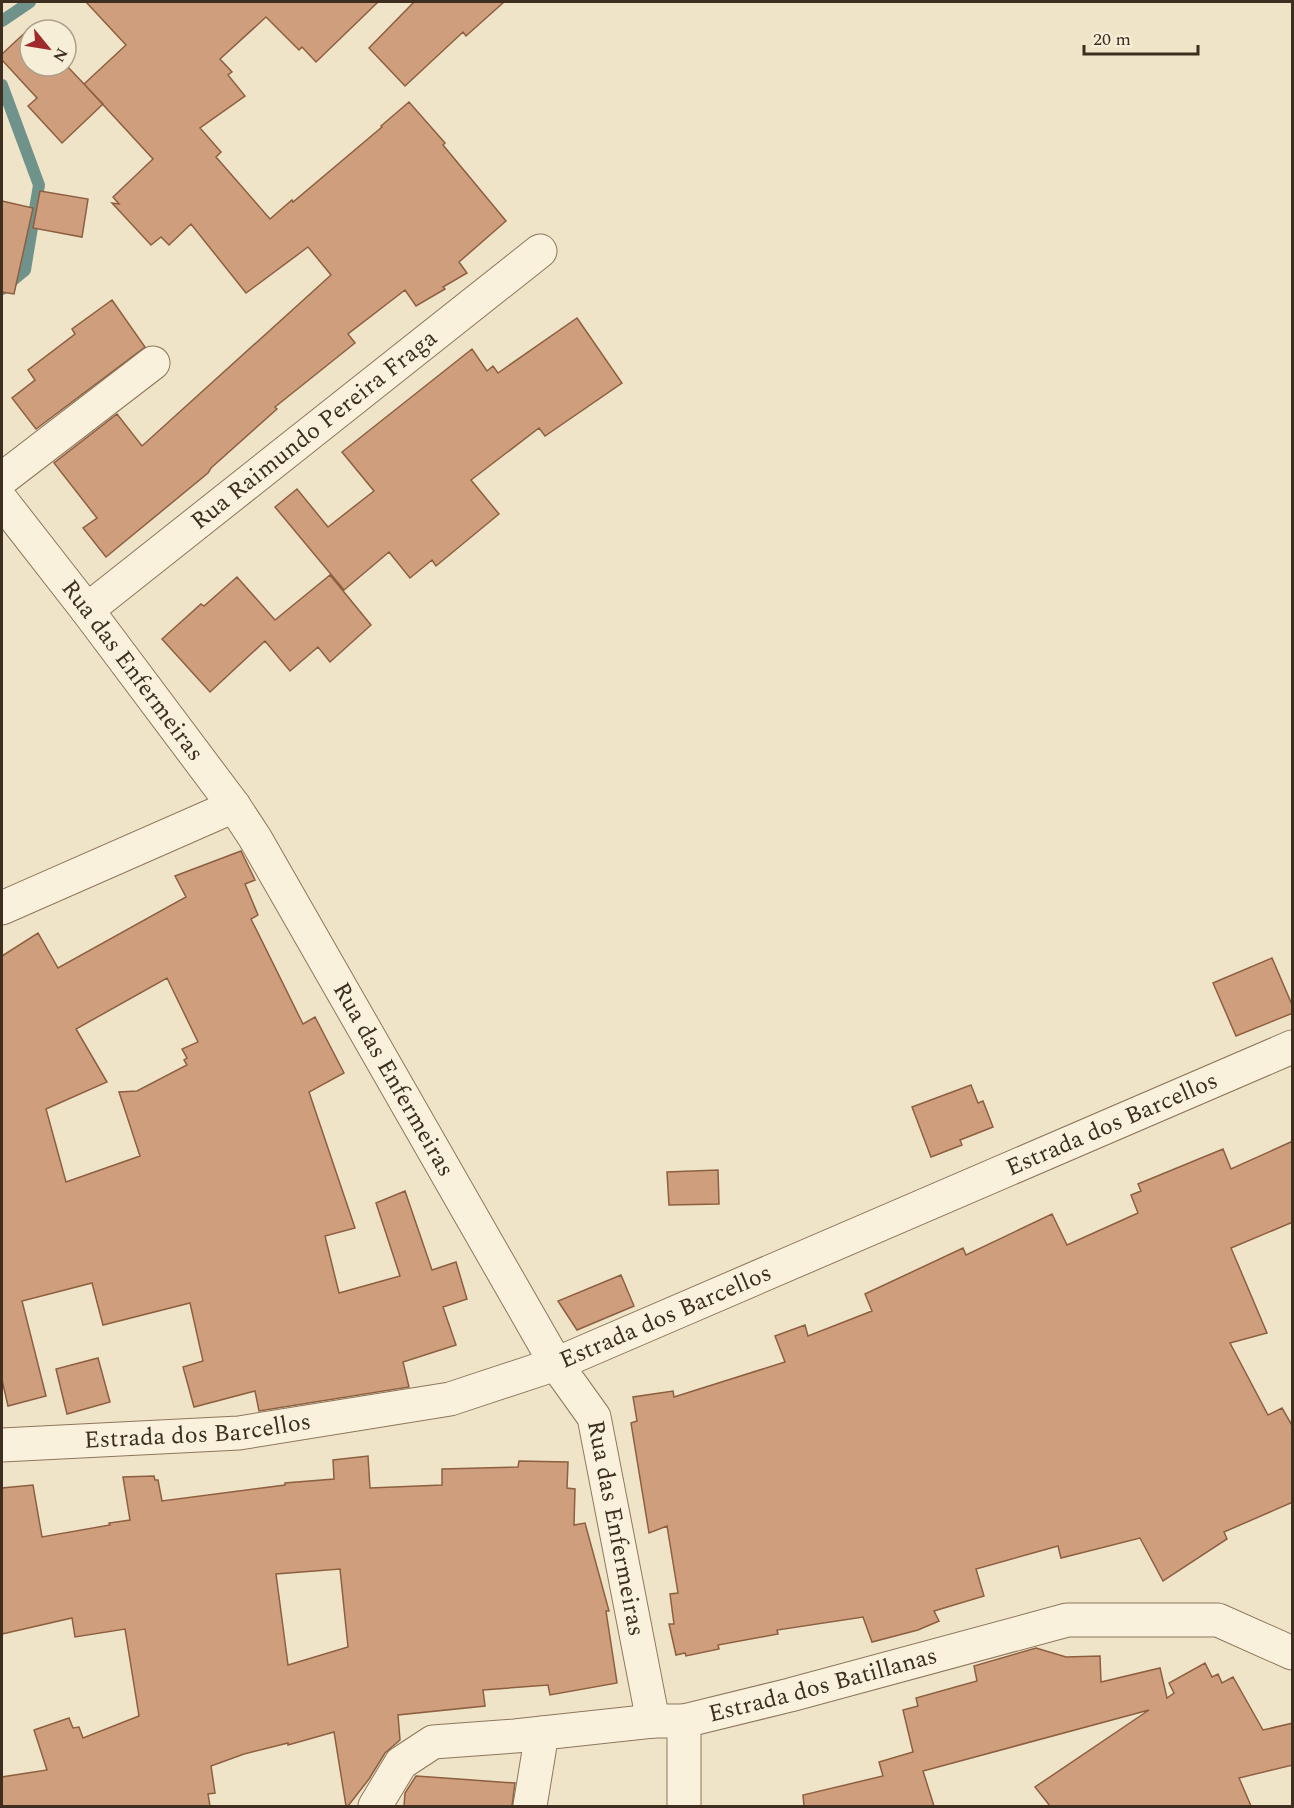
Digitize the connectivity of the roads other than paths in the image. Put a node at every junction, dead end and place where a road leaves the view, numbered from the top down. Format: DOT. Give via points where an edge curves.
graph roads {
  1 [pos="540,251"];
  2 [pos="153,363"];
  3 [pos="2,479"];
  4 [pos="2,501"];
  5 [pos="87,610"];
  6 [pos="234,806"];
  7 [pos="2,908"];
  8 [pos="1293,1047"];
  9 [pos="556,1364"];
  10 [pos="2,1445"];
  11 [pos="1293,1653"];
  12 [pos="669,1721"];
  13 [pos="542,1733"];
  14 [pos="375,1806"];
  15 [pos="530,1806"];
  16 [pos="684,1806"];
  1 -- 5 [label="street, Rua Raimundo Pereira Fraga"];
  2 -- 3 [label="street"];
  4 -- 5 [label="street, Rua das Enfermeiras"];
  5 -- 6 [label="street, Rua das Enfermeiras"];
  6 -- 7 [label="street"];
  6 -- 9 [label="street, Rua das Enfermeiras"];
  8 -- 9 [label="street, Estrada dos Barcellos"];
  9 -- 10 [label="street, Estrada dos Barcellos" via="450,1398 239,1433"];
  9 -- 12 [label="street, Rua das Enfermeiras" via="594,1417"];
  11 -- 12 [label="street, Estrada dos Batillanas" via="1218,1620 1067,1620 801,1692"];
  12 -- 13 [label="street, Estrada dos Batillanas"];
  12 -- 16 [label="street, Rua das Enfermeiras"];
  13 -- 14 [label="street, Estrada dos Batillanas" via="433,1742 402,1763"];
  13 -- 15 [label="street"];
}
